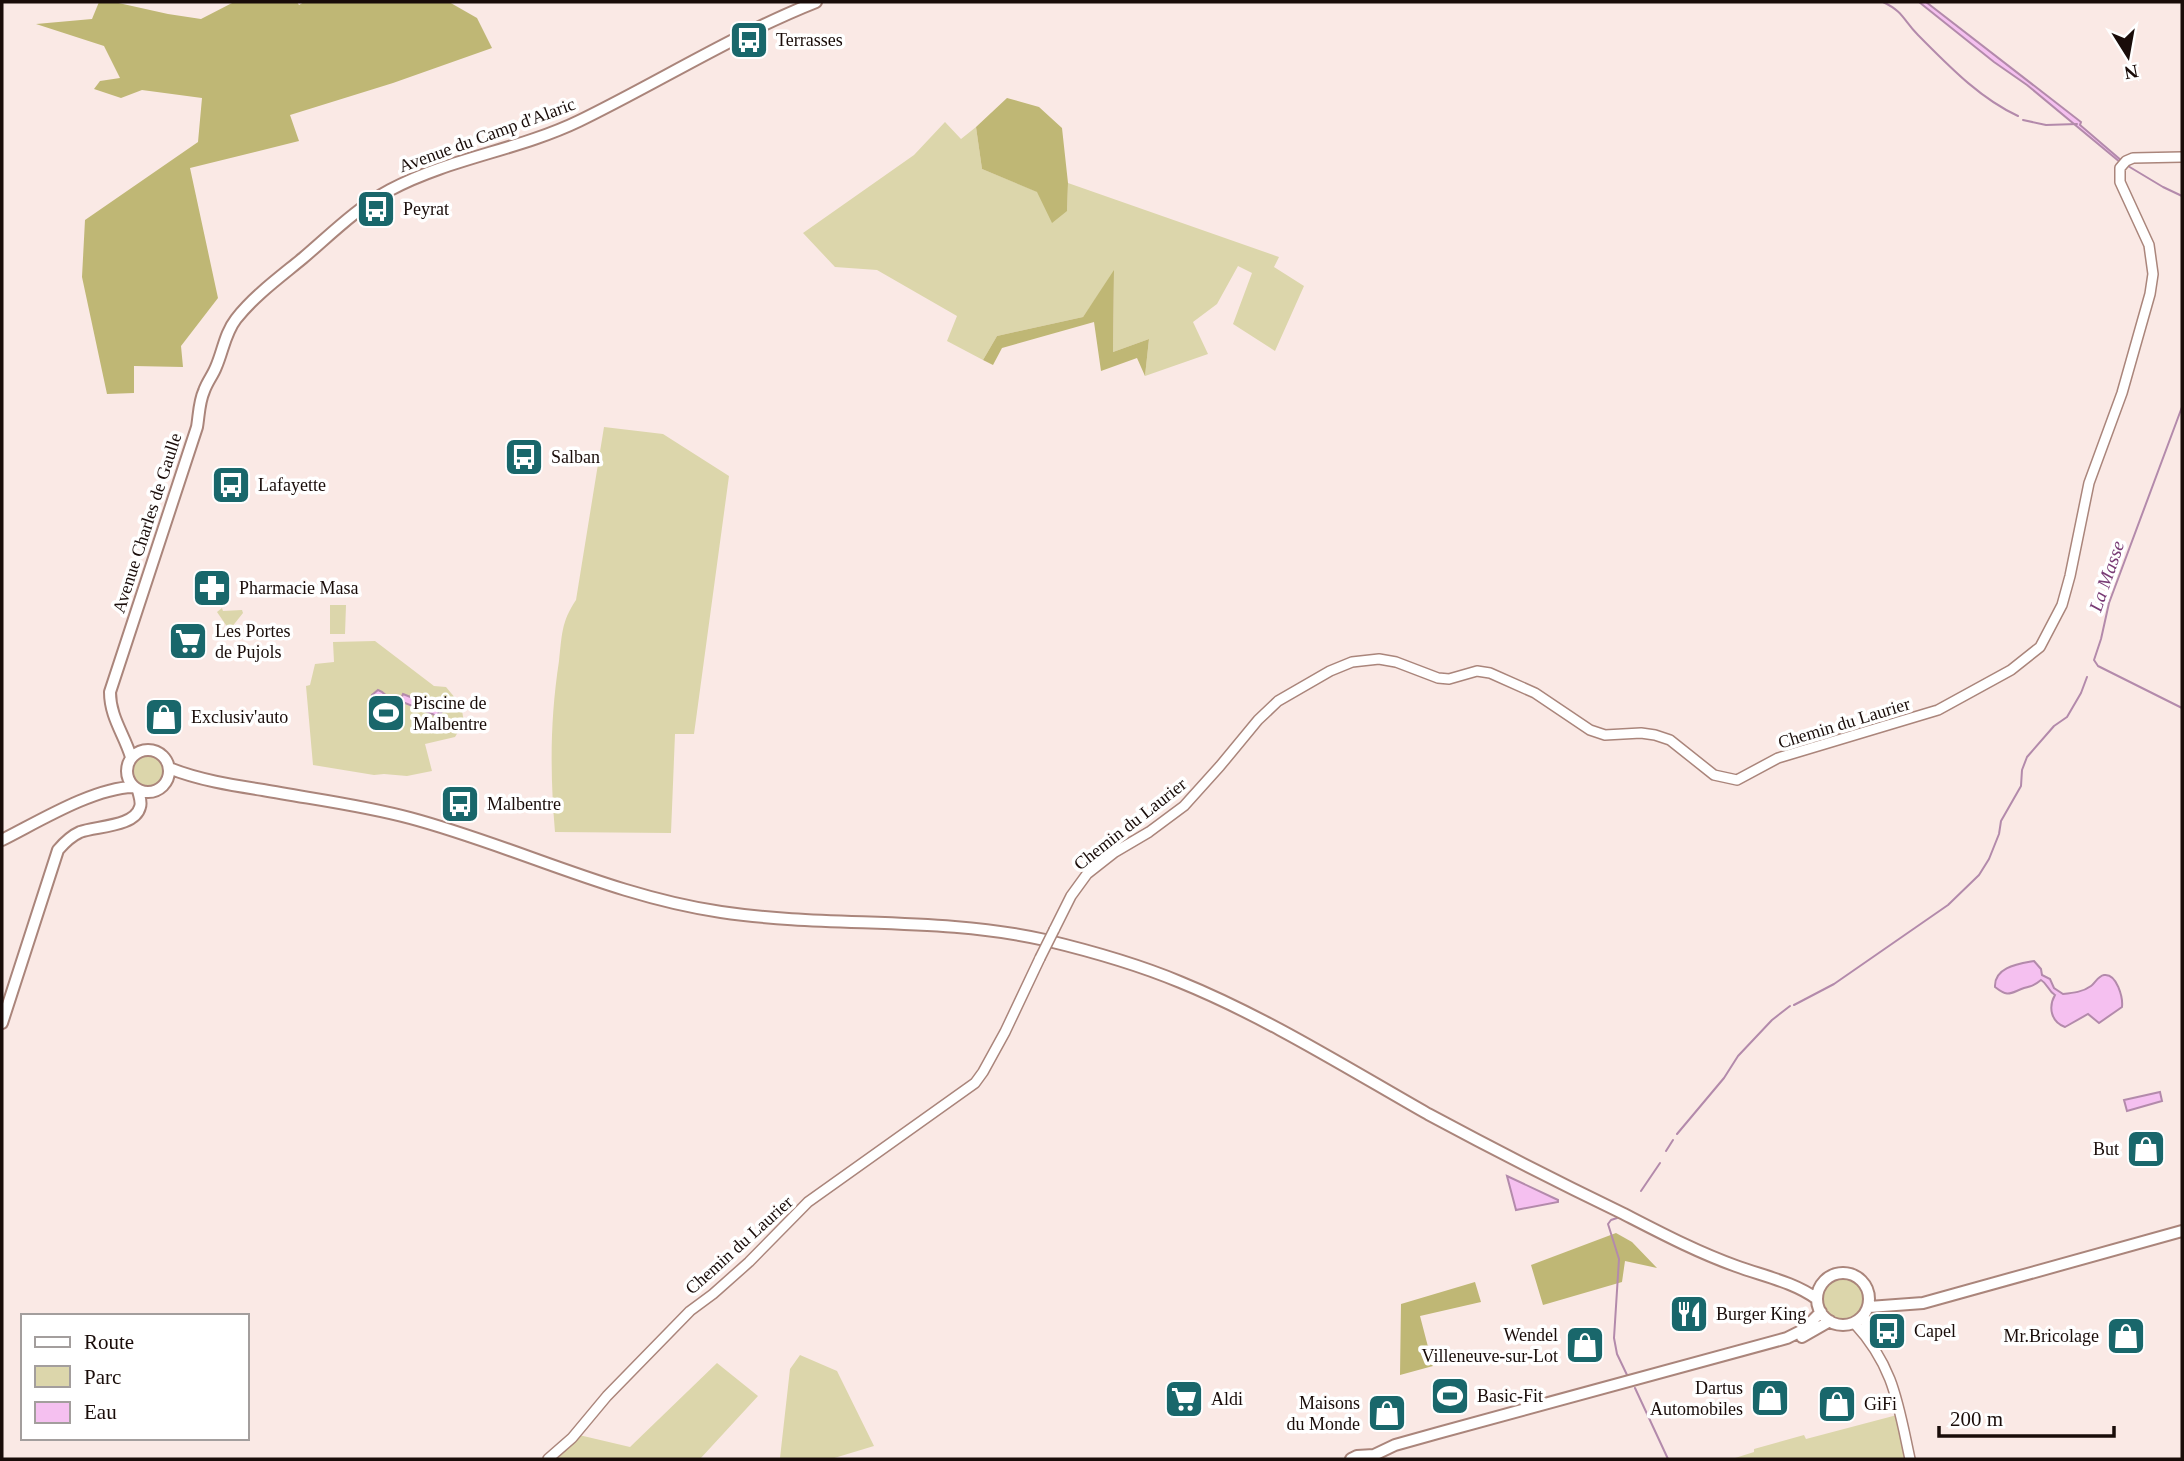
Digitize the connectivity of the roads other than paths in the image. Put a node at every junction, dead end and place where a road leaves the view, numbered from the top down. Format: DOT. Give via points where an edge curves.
graph roads {
  1 [pos="816,2"];
  2 [pos="2182,157"];
  3 [pos="235,320"];
  4 [pos="125,737"];
  5 [pos="142,750"];
  6 [pos="131,757"];
  7 [pos="169,768"];
  8 [pos="126,770"];
  9 [pos="198,779"];
  10 [pos="166,782"];
  11 [pos="136,789"];
  12 [pos="156,791"];
  13 [pos="99,794"];
  14 [pos="80,832"];
  15 [pos="2,840"];
  16 [pos="2,1023"];
  17 [pos="2182,1231"];
  18 [pos="1773,1278"];
  19 [pos="1821,1284"];
  20 [pos="1817,1299"];
  21 [pos="1864,1310"];
  22 [pos="1821,1312"];
  23 [pos="1830,1321"];
  24 [pos="1367,1458"];
  25 [pos="548,1459"];
  26 [pos="1350,1459"];
  27 [pos="1381,1459"];
  28 [pos="1910,1459"];
  1 -- 3 [label="main road, Avenue du Camp d'Alaric" via="563,128 390,190 311,251"];
  2 -- 25 [label="street, Chemin du Laurier, bridge" via="2133,158 2119,171 2149,245 2150,294 2122,393 2089,483 2062,605 2040,648 2011,670 1938,710 1778,758 1737,780 1714,775 1670,740 1590,730 1535,693 1490,673 1477,671 1449,679 1379,659 1352,662 1278,701 1184,806 1087,874 1070,896 975,1083 808,1202 749,1262 690,1311"];
  3 -- 4 [label="main road, Avenue Charles de Gaulle" via="204,389 197,427 110,692 116,724"];
  4 -- 5 [label="main road, Avenue Charles de Gaulle"];
  4 -- 6 [label="main road, Avenue Charles de Gaulle"];
  5 -- 6 [label="main road"];
  5 -- 7 [label="main road" via="160,754"];
  6 -- 8 [label="main road"];
  7 -- 9 [label="main road"];
  7 -- 10 [label="main road"];
  8 -- 11 [label="main road"];
  8 -- 13 [label="main road"];
  9 -- 10 [label="main road"];
  9 -- 18 [label="main road" via="405,817 660,901 791,921 1005,934 1112,957 1223,1001 1548,1177 1688,1246"];
  10 -- 12 [label="main road"];
  11 -- 12 [label="main road"];
  11 -- 13 [label="main road" via="123,787"];
  11 -- 14 [label="main road" via="141,805 129,820"];
  12 -- 14 [label="main road" via="137,823 116,830"];
  13 -- 15 [label="main road"];
  14 -- 16 [label="main road" via="58,850"];
  17 -- 21 [label="main road" via="1923,1303"];
  18 -- 19 [label="main road"];
  18 -- 20 [label="main road"];
  19 -- 20 [label="main road"];
  19 -- 21 [label="main road" via="1836,1274 1854,1275 1867,1287"];
  20 -- 22 [label="main road"];
  21 -- 23 [label="main road" via="1838,1325"];
  21 -- 28 [label="street" via="1868,1338 1890,1375"];
  22 -- 23 [label="main road"];
  22 -- 24 [label="main road" via="1787,1338 1395,1445"];
  23 -- 27 [label="main road" via="1789,1343 1393,1451"];
  24 -- 26 [label="main road"];
}
